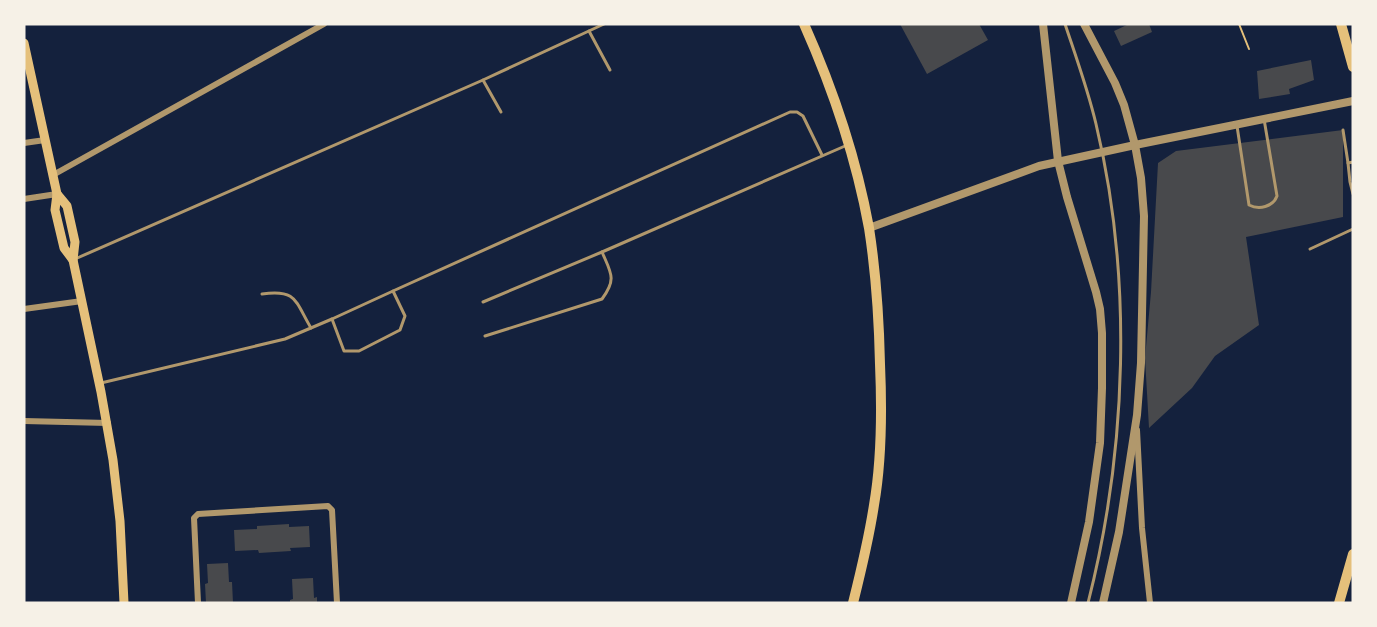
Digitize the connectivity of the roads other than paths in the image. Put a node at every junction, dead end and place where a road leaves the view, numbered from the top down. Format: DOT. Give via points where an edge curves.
graph roads {
  1 [pos="324,24"];
  2 [pos="604,24"];
  3 [pos="804,24"];
  4 [pos="1043,24"];
  5 [pos="1065,24"];
  6 [pos="1084,24"];
  7 [pos="1341,24"];
  8 [pos="589,31"];
  9 [pos="24,43"];
  10 [pos="1353,67"];
  11 [pos="610,70"];
  12 [pos="483,80"];
  13 [pos="1353,100"];
  14 [pos="501,112"];
  15 [pos="1264,118"];
  16 [pos="1236,124"];
  17 [pos="1342,130"];
  18 [pos="45,140"];
  19 [pos="24,143"];
  20 [pos="849,144"];
  21 [pos="1135,145"];
  22 [pos="822,155"];
  23 [pos="1058,162"];
  24 [pos="1353,162"];
  25 [pos="1348,163"];
  26 [pos="53,175"];
  27 [pos="57,194"];
  28 [pos="1353,194"];
  29 [pos="24,199"];
  30 [pos="868,228"];
  31 [pos="1353,229"];
  32 [pos="1310,249"];
  33 [pos="602,252"];
  34 [pos="73,260"];
  35 [pos="393,291"];
  36 [pos="262,294"];
  37 [pos="82,301"];
  38 [pos="483,302"];
  39 [pos="24,309"];
  40 [pos="333,319"];
  41 [pos="311,328"];
  42 [pos="485,336"];
  43 [pos="100,384"];
  44 [pos="1137,415"];
  45 [pos="24,421"];
  46 [pos="108,423"];
  47 [pos="1353,554"];
  48 [pos="124,603"];
  49 [pos="198,603"];
  50 [pos="337,603"];
  51 [pos="853,603"];
  52 [pos="1071,603"];
  53 [pos="1088,603"];
  54 [pos="1103,603"];
  55 [pos="1150,603"];
  56 [pos="1339,603"];
  1 -- 26 [label="street"];
  2 -- 8 [label="lane"];
  3 -- 20 [label="main road"];
  4 -- 23 [label="street"];
  5 -- 53 [label="lane" via="1096,124 1113,226 1120,318 1119,406 1110,492"];
  6 -- 21 [label="street" via="1115,83"];
  7 -- 10 [label="main road"];
  8 -- 11 [label="lane"];
  8 -- 12 [label="lane"];
  9 -- 18 [label="main road"];
  12 -- 14 [label="lane"];
  12 -- 34 [label="lane"];
  13 -- 15 [label="street"];
  15 -- 16 [label="street"];
  15 -- 16 [label="lane" via="1277,196 1270,205 1249,205"];
  16 -- 21 [label="street"];
  17 -- 25 [label="lane"];
  18 -- 19 [label="street"];
  18 -- 26 [label="main road"];
  20 -- 22 [label="lane"];
  20 -- 30 [label="main road"];
  21 -- 23 [label="street"];
  21 -- 44 [label="street" via="1144,216"];
  22 -- 33 [label="lane"];
  22 -- 35 [label="lane" via="803,116 790,112"];
  23 -- 30 [label="street" via="1025,170"];
  23 -- 52 [label="street" via="1096,292 1102,333 1100,443 1089,522"];
  24 -- 25 [label="lane"];
  25 -- 28 [label="lane"];
  26 -- 27 [label="main road"];
  27 -- 29 [label="street"];
  27 -- 34 [label="main road" via="55,210 64,248"];
  30 -- 51 [label="main road" via="876,287 881,419 874,503"];
  31 -- 32 [label="lane"];
  33 -- 38 [label="lane"];
  33 -- 42 [label="lane" via="612,276 602,299"];
  34 -- 37 [label="main road"];
  35 -- 40 [label="lane"];
  35 -- 40 [label="lane" via="405,316 400,330 359,351 344,351"];
  36 -- 41 [label="lane" via="278,292 294,298"];
  37 -- 39 [label="street"];
  37 -- 43 [label="main road"];
  40 -- 41 [label="lane"];
  41 -- 43 [label="lane" via="285,339"];
  43 -- 46 [label="main road"];
  44 -- 54 [label="street" via="1119,532"];
  44 -- 55 [label="street"];
  45 -- 46 [label="street"];
  46 -- 48 [label="main road"];
  47 -- 56 [label="main road"];
  49 -- 50 [label="street" via="198,514 328,506 332,510"];
}
